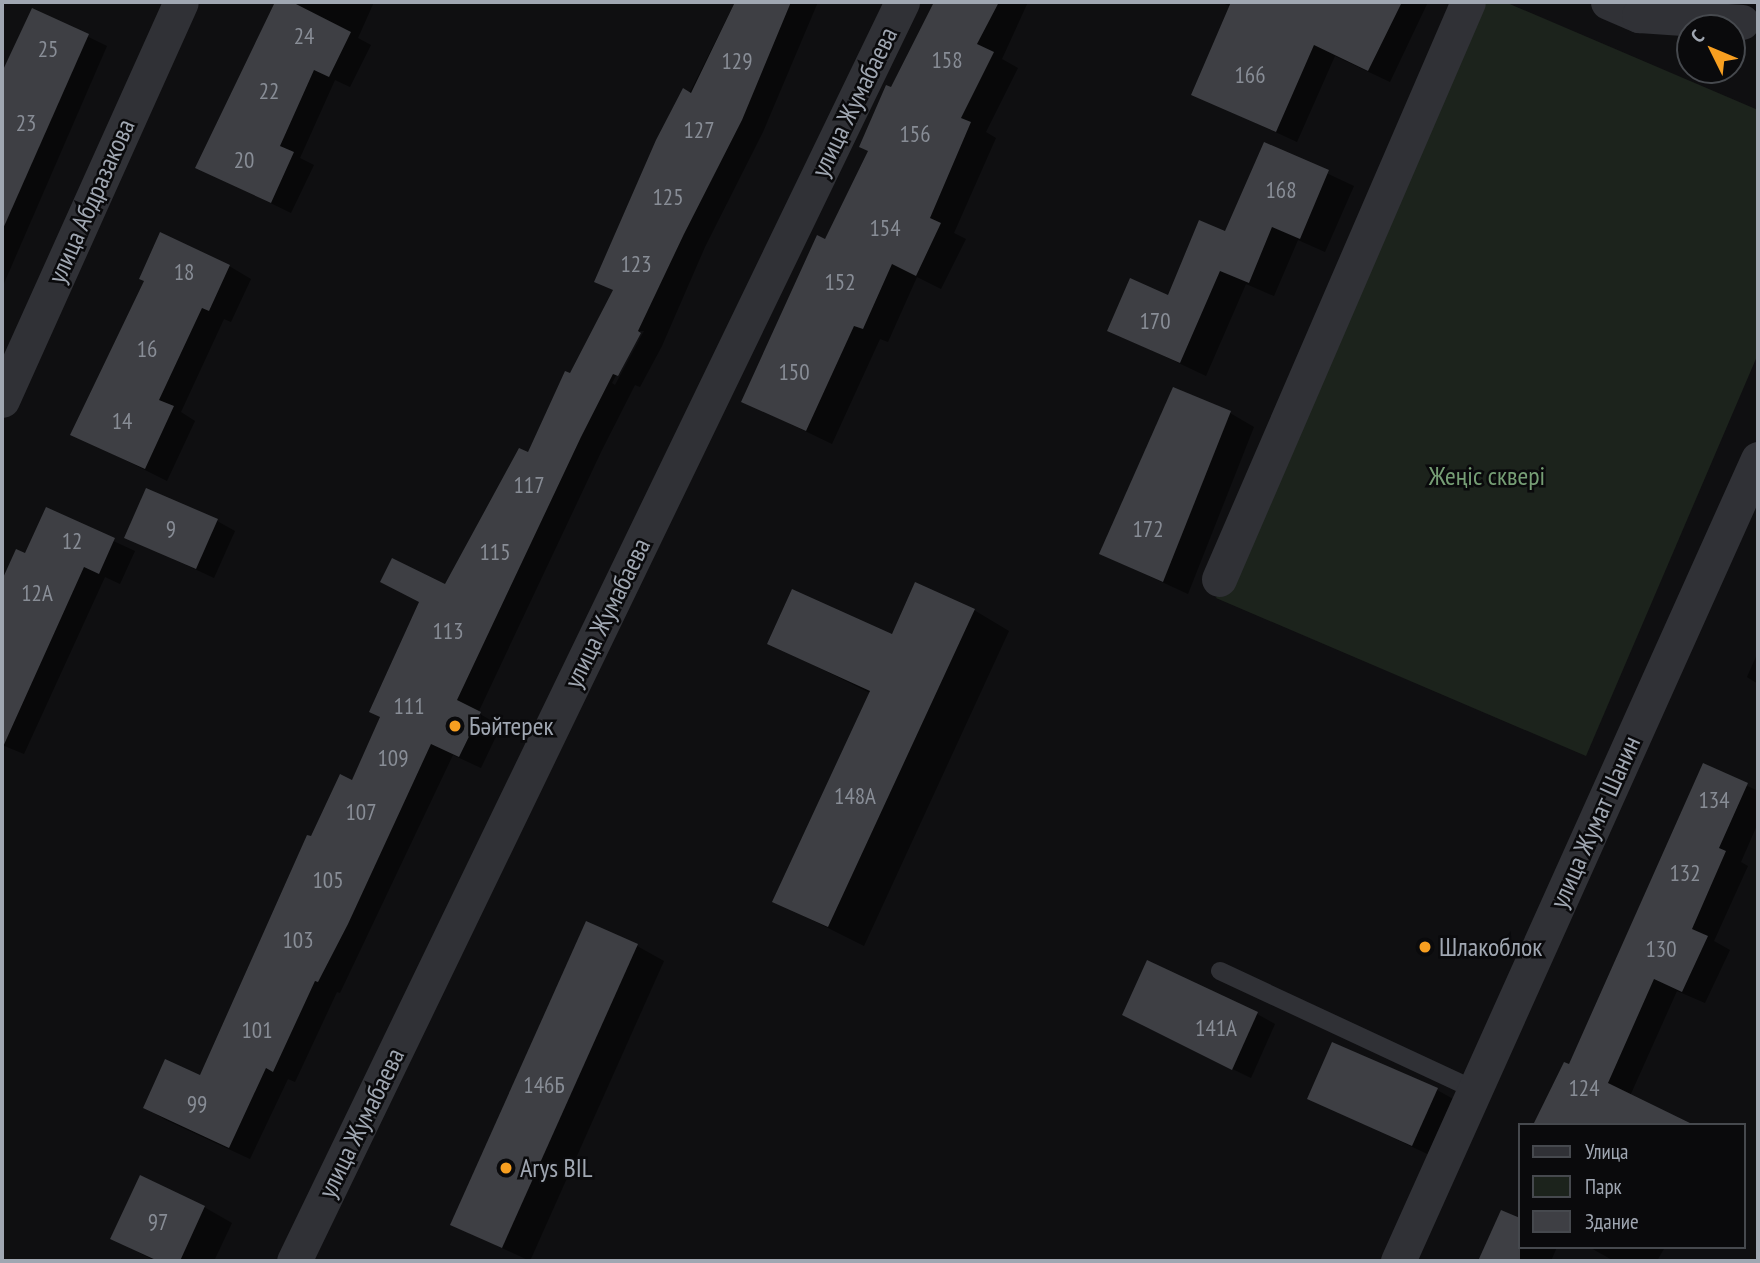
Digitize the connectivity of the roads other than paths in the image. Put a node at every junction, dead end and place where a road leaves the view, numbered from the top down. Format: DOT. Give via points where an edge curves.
graph roads {
  1 [pos="181,2"];
  2 [pos="902,2"];
  3 [pos="1468,2"];
  4 [pos="1608,2"];
  5 [pos="1676,15"];
  6 [pos="2,400"];
  7 [pos="1758,459"];
  8 [pos="1219,579"];
  9 [pos="1220,971"];
  10 [pos="1475,1090"];
  11 [pos="294,1261"];
  12 [pos="1398,1261"];
  1 -- 6 [label="street, улица Абдразакова"];
  2 -- 11 [label="street, улица Жумабаева"];
  3 -- 8 [label="street"];
  4 -- 5 [label="street" via="1639,15"];
  7 -- 10 [label="street, улица Жумат Шанин"];
  9 -- 10 [label="lane"];
  10 -- 12 [label="street, улица Жумат Шанин"];
}
